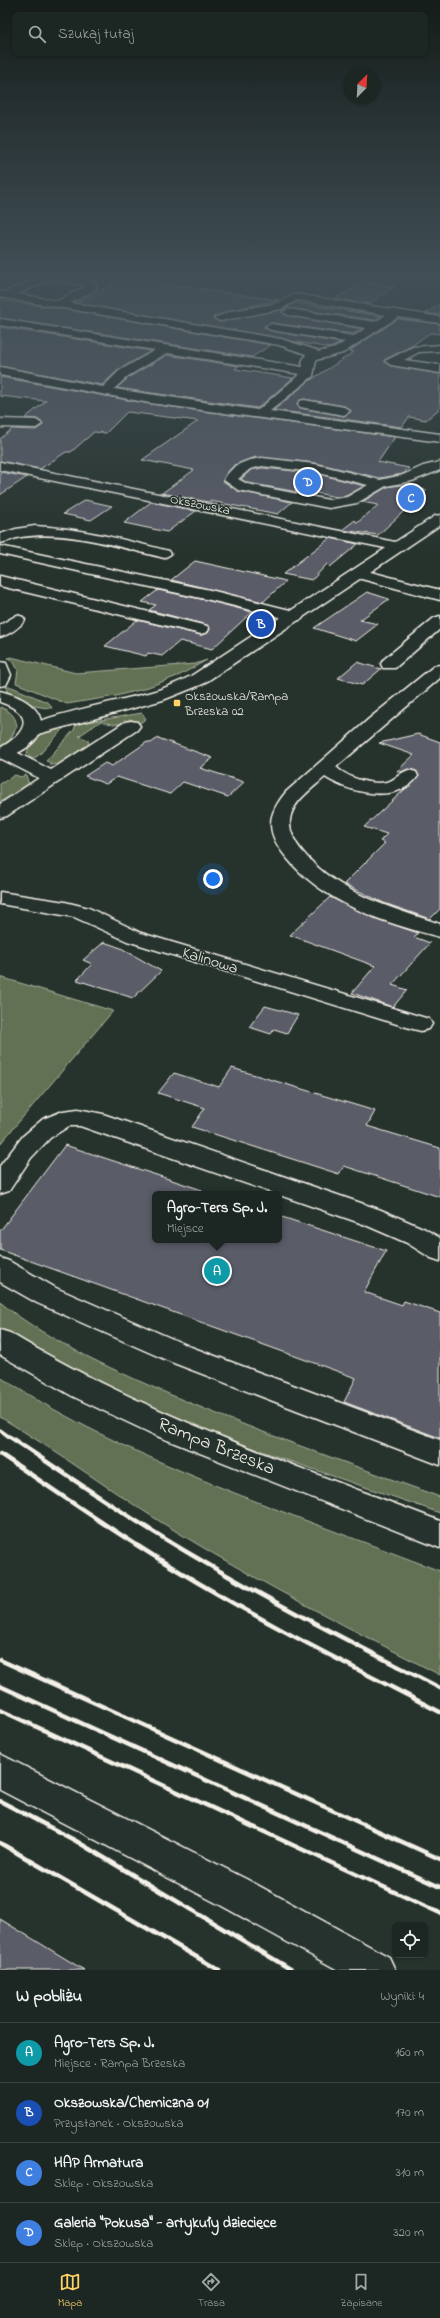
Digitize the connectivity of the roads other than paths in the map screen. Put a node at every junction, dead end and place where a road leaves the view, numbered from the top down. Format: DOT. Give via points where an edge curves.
graph roads {
  1 [pos="130,370"];
  2 [pos="308,370"];
  3 [pos="0,371"];
  4 [pos="25,388"];
  5 [pos="107,390"];
  6 [pos="150,399"];
  7 [pos="304,404"];
  8 [pos="357,413"];
  9 [pos="262,414"];
  10 [pos="380,417"];
  11 [pos="0,423"];
  12 [pos="36,424"];
  13 [pos="440,428"];
  14 [pos="440,438"];
  15 [pos="0,466"];
  16 [pos="440,466"];
  17 [pos="381,484"];
  18 [pos="338,518"];
  19 [pos="440,519"];
  20 [pos="0,539"];
  21 [pos="400,547"];
  22 [pos="0,550"];
  23 [pos="164,554"];
  24 [pos="359,574"];
  25 [pos="138,580"];
  26 [pos="0,581"];
  27 [pos="440,595"];
  28 [pos="100,604"];
  29 [pos="296,616"];
  30 [pos="17,620"];
  31 [pos="440,621"];
  32 [pos="201,629"];
  33 [pos="0,632"];
  34 [pos="389,664"];
  35 [pos="0,667"];
  36 [pos="440,670"];
  37 [pos="0,681"];
  38 [pos="440,686"];
  39 [pos="416,690"];
  40 [pos="0,696"];
  41 [pos="109,708"];
  42 [pos="28,711"];
  43 [pos="131,726"];
  44 [pos="32,730"];
  45 [pos="2,753"];
  46 [pos="326,766"];
  47 [pos="409,776"];
  48 [pos="52,778"];
  49 [pos="0,812"];
  50 [pos="0,898"];
  51 [pos="440,932"];
  52 [pos="421,1024"];
  53 [pos="0,1185"];
  54 [pos="440,1251"];
  55 [pos="0,1268"];
  56 [pos="0,1341"];
  57 [pos="440,1453"];
  58 [pos="440,1534"];
  59 [pos="0,1771"];
  60 [pos="363,1967"];
  1 -- 5 [label="main road" via="108,384"];
  2 -- 9 [label="main road" via="304,379"];
  3 -- 5 [label="main road"];
  4 -- 6 [label="main road"];
  5 -- 6 [label="main road"];
  6 -- 9 [label="main road"];
  7 -- 8 [label="main road"];
  9 -- 14 [label="main road"];
  10 -- 13 [label="main road"];
  11 -- 12 [label="main road"];
  15 -- 18 [label="main road, Okszowska"];
  16 -- 17 [label="main road" via="421,471 412,477"];
  17 -- 18 [label="main road" via="354,501"];
  17 -- 18 [label="main road" via="273,462 252,463 234,473 231,480 243,487 329,504"];
  18 -- 21 [label="main road, Okszowska"];
  19 -- 21 [label="main road"];
  20 -- 23 [label="main road" via="14,533 48,531"];
  21 -- 24 [label="main road"];
  22 -- 25 [label="main road"];
  24 -- 27 [label="main road"];
  24 -- 29 [label="main road"];
  25 -- 28 [label="main road" via="122,594"];
  25 -- 29 [label="main road"];
  26 -- 28 [label="main road"];
  28 -- 32 [label="main road"];
  29 -- 41 [label="main road" via="212,671 182,687"];
  30 -- 33 [label="main road"];
  31 -- 34 [label="main road"];
  35 -- 37 [label="main road" via="3,675"];
  36 -- 39 [label="main road"];
  38 -- 39 [label="main road"];
  39 -- 46 [label="main road"];
  40 -- 42 [label="main road" via="15,701"];
  41 -- 42 [label="main road"];
  41 -- 44 [label="main road"];
  42 -- 44 [label="main road" via="33,720"];
  43 -- 48 [label="main road"];
  44 -- 45 [label="main road" via="22,742"];
  45 -- 48 [label="main road"];
  46 -- 47 [label="main road" via="337,778 375,788 392,787"];
  46 -- 51 [label="main road" via="284,807 279,821 283,837 294,855 334,889"];
  48 -- 49 [label="main road"];
  50 -- 52 [label="main road, Kalinowa" via="17,903 74,910 134,937"];
  53 -- 54 [label="main road" via="37,1136 54,1122 76,1117 94,1120 372,1218 416,1236"];
  55 -- 57 [label="main road" via="42,1292 113,1325"];
  56 -- 58 [label="main road, Rampa Brzeska" via="62,1378 153,1421"];
  59 -- 60 [label="main road" via="235,1893"];
}
